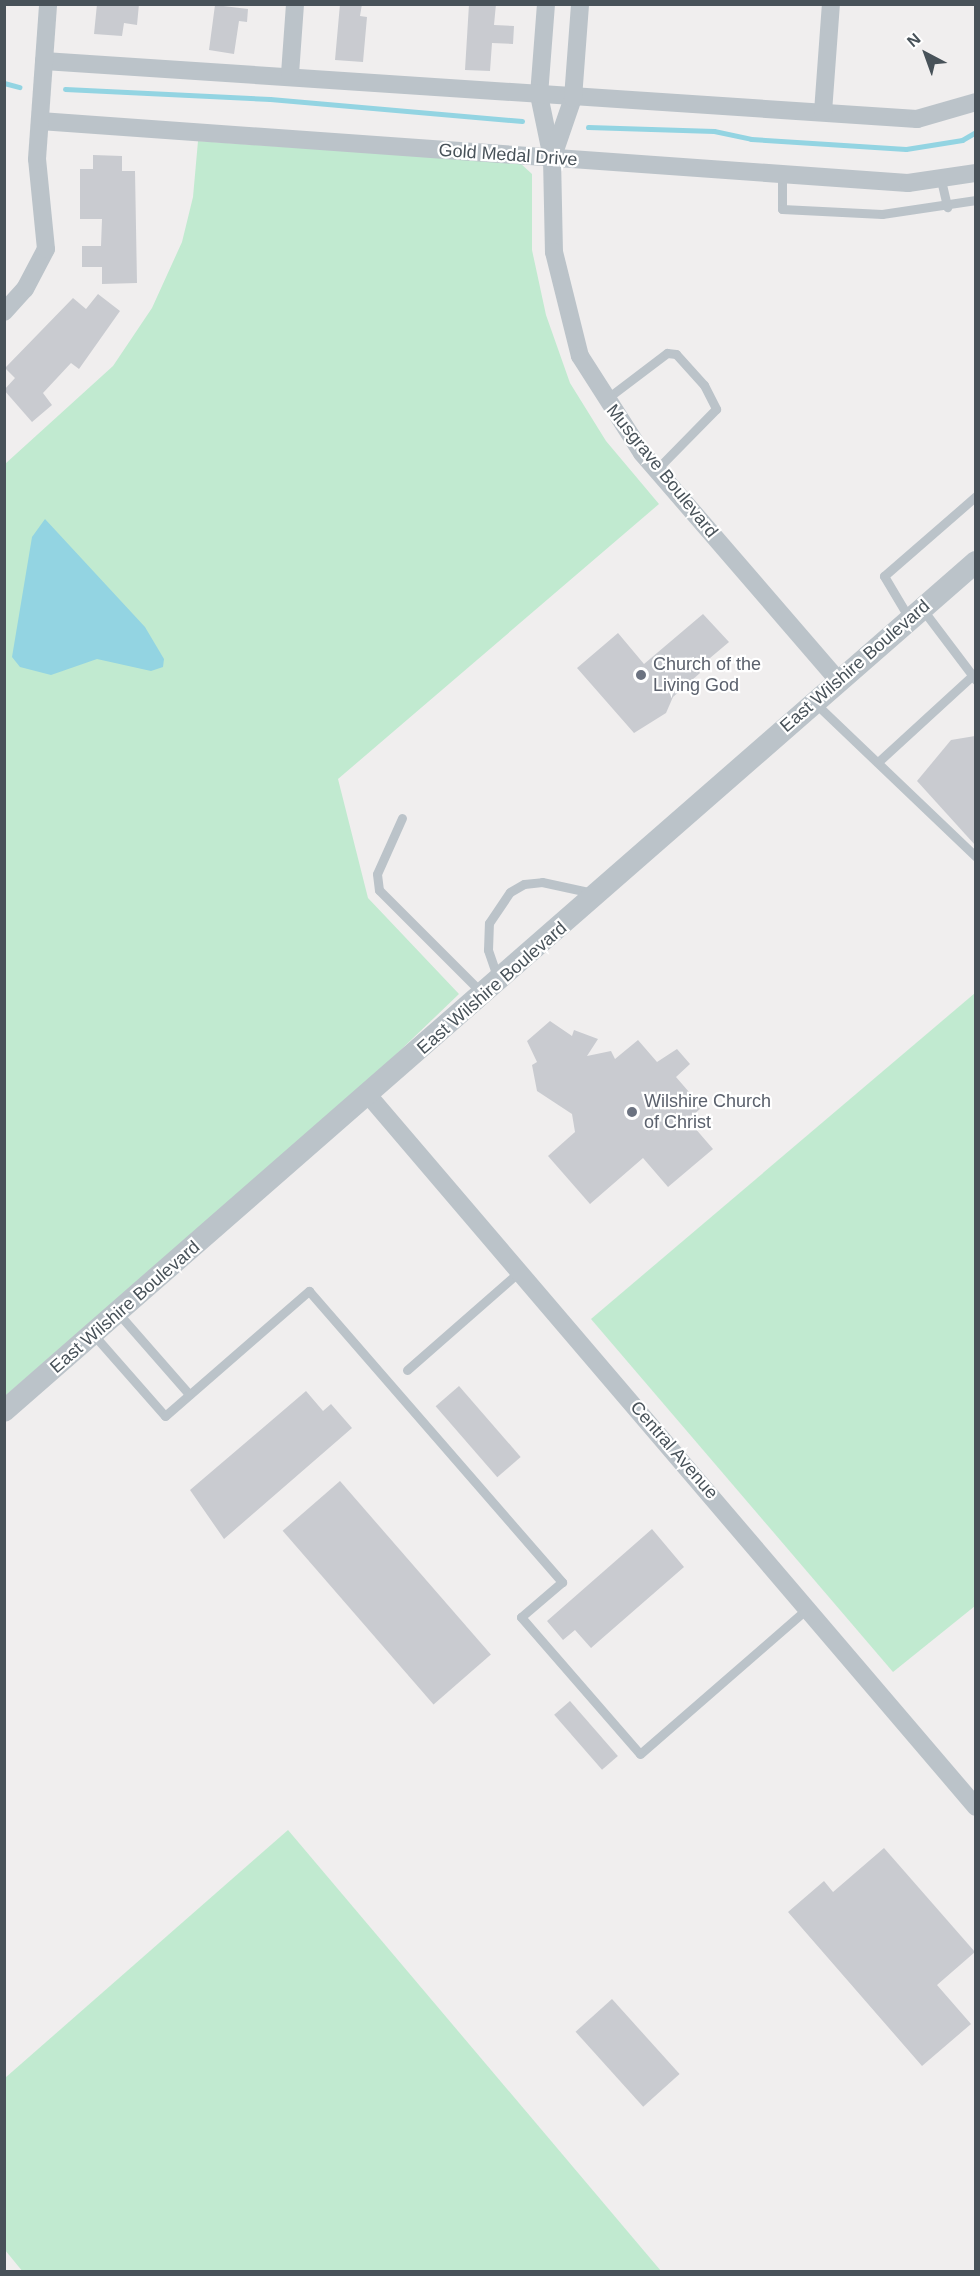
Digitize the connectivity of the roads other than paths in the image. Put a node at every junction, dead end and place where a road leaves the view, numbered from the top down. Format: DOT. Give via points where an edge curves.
graph roads {
  1 [pos="48,4"];
  2 [pos="295,4"];
  3 [pos="546,4"];
  4 [pos="580,4"];
  5 [pos="831,4"];
  6 [pos="44,60"];
  7 [pos="290,74"];
  8 [pos="539,95"];
  9 [pos="573,98"];
  10 [pos="975,102"];
  11 [pos="823,112"];
  12 [pos="40,121"];
  13 [pos="552,158"];
  14 [pos="975,173"];
  15 [pos="782,174"];
  16 [pos="941,180"];
  17 [pos="975,200"];
  18 [pos="947,207"];
  19 [pos="7,304"];
  20 [pos="604,400"];
  21 [pos="656,470"];
  22 [pos="975,496"];
  23 [pos="975,562"];
  24 [pos="915,613"];
  25 [pos="974,678"];
  26 [pos="837,679"];
  27 [pos="813,701"];
  28 [pos="878,762"];
  29 [pos="402,818"];
  30 [pos="975,857"];
  31 [pos="598,895"];
  32 [pos="492,988"];
  33 [pos="369,1096"];
  34 [pos="520,1271"];
  35 [pos="118,1313"];
  36 [pos="93,1334"];
  37 [pos="407,1370"];
  38 [pos="189,1394"];
  39 [pos="4,1411"];
  40 [pos="810,1607"];
  41 [pos="975,1808"];
  1 -- 6 [label="street"];
  2 -- 7 [label="street"];
  3 -- 8 [label="street, Musgrave Boulevard"];
  4 -- 9 [label="street, Musgrave Boulevard"];
  5 -- 11 [label="street"];
  6 -- 7 [label="street"];
  6 -- 12 [label="street"];
  7 -- 8 [label="street"];
  8 -- 9 [label="street"];
  8 -- 13 [label="street, Musgrave Boulevard"];
  9 -- 11 [label="street"];
  9 -- 13 [label="street, Musgrave Boulevard"];
  10 -- 11 [label="street" via="916,119"];
  12 -- 13 [label="street, Gold Medal Drive"];
  12 -- 19 [label="street" via="38,181 47,224 46,249"];
  13 -- 15 [label="street, Gold Medal Drive"];
  13 -- 20 [label="street, Musgrave Boulevard" via="550,205 561,299 580,356"];
  14 -- 16 [label="street, Gold Medal Drive"];
  15 -- 16 [label="street, Gold Medal Drive"];
  15 -- 18 [label="lane" via="782,209 882,214"];
  16 -- 18 [label="lane"];
  17 -- 18 [label="lane"];
  20 -- 21 [label="street, Musgrave Boulevard"];
  20 -- 21 [label="lane" via="667,353 676,354 704,385 716,409"];
  21 -- 26 [label="street, Musgrave Boulevard"];
  22 -- 24 [label="lane" via="884,576"];
  23 -- 24 [label="street, East Wilshire Boulevard"];
  24 -- 25 [label="lane"];
  24 -- 26 [label="street, East Wilshire Boulevard"];
  25 -- 28 [label="lane"];
  26 -- 27 [label="street, East Wilshire Boulevard"];
  27 -- 28 [label="lane"];
  27 -- 31 [label="street, East Wilshire Boulevard"];
  28 -- 30 [label="lane"];
  29 -- 32 [label="lane" via="377,874 379,890"];
  31 -- 32 [label="street, East Wilshire Boulevard"];
  31 -- 32 [label="lane" via="542,882 524,884 510,892 489,923"];
  32 -- 33 [label="street, East Wilshire Boulevard"];
  33 -- 34 [label="street, Central Avenue"];
  33 -- 35 [label="street, East Wilshire Boulevard"];
  34 -- 37 [label="lane"];
  34 -- 40 [label="street, Central Avenue"];
  35 -- 36 [label="street, East Wilshire Boulevard"];
  35 -- 38 [label="lane"];
  36 -- 38 [label="lane" via="165,1416"];
  36 -- 39 [label="street, East Wilshire Boulevard"];
  38 -- 40 [label="lane" via="309,1291 562,1582 521,1617 640,1754"];
  40 -- 41 [label="street, Central Avenue"];
}
